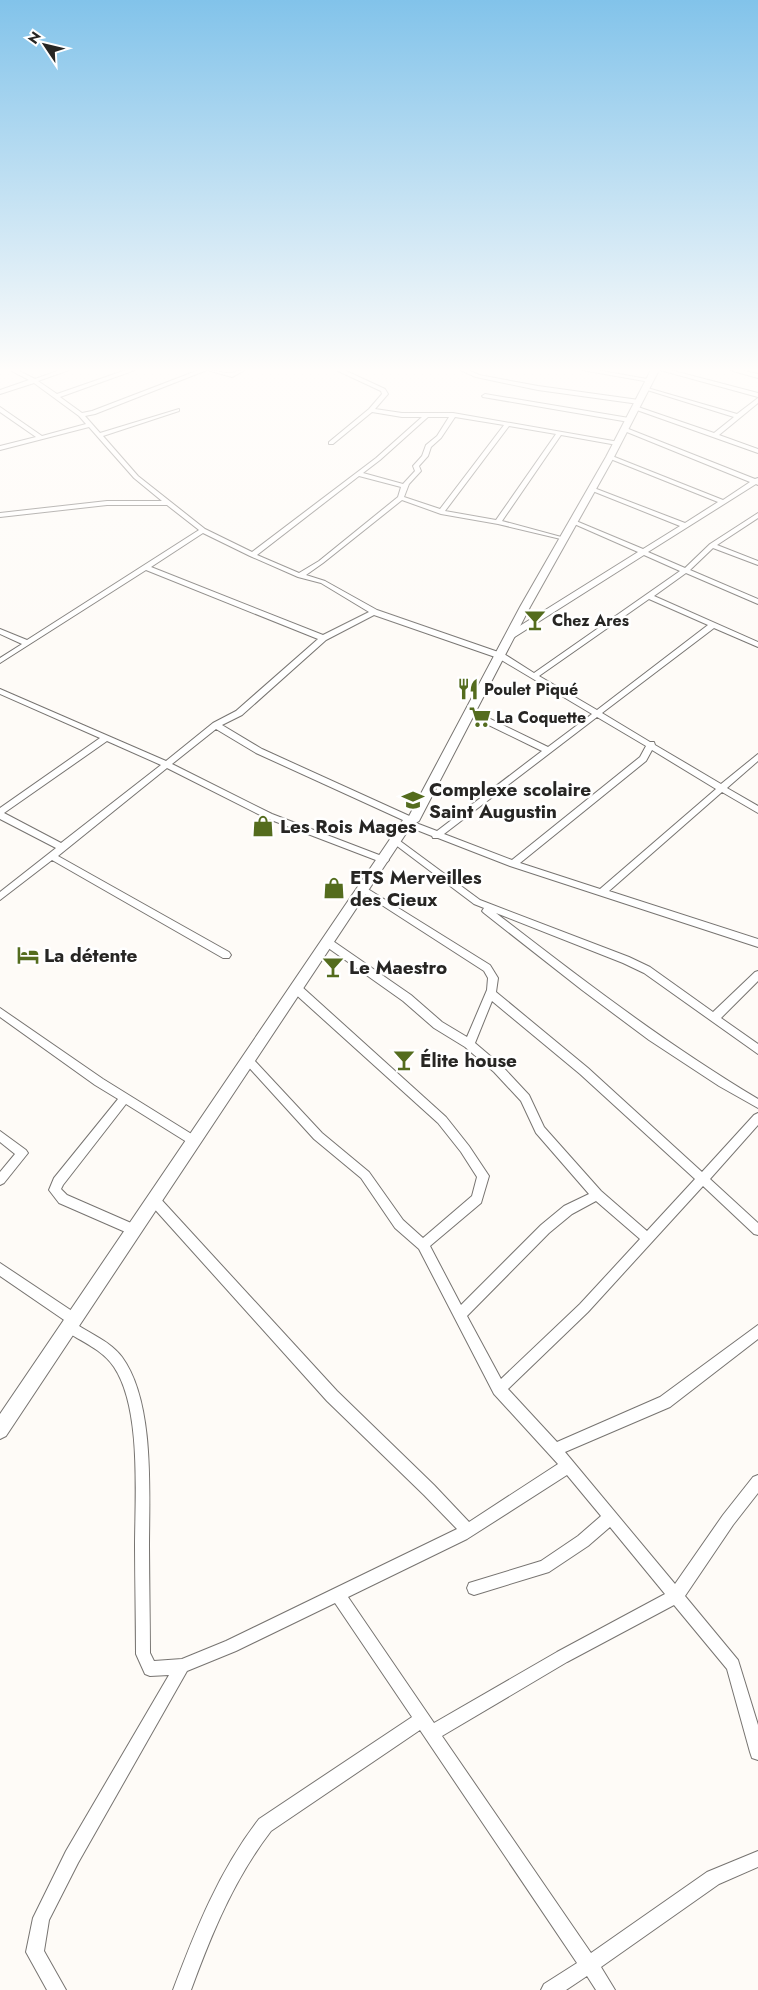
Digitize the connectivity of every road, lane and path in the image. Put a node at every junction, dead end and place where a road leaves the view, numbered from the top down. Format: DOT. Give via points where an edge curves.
graph roads {
  1 [pos="124,463"];
  2 [pos="371,463"];
  3 [pos="419,463"];
  4 [pos="479,463"];
  5 [pos="540,463"];
  6 [pos="607,463"];
  7 [pos="625,463"];
  8 [pos="713,463"];
  9 [pos="358,474"];
  10 [pos="757,482"];
  11 [pos="404,486"];
  12 [pos="592,488"];
  13 [pos="401,498"];
  14 [pos="723,502"];
  15 [pos="168,503"];
  16 [pos="442,512"];
  17 [pos="0,515"];
  18 [pos="758,515"];
  19 [pos="498,522"];
  20 [pos="574,522"];
  21 [pos="686,526"];
  22 [pos="203,530"];
  23 [pos="563,539"];
  24 [pos="712,545"];
  25 [pos="645,553"];
  26 [pos="252,555"];
  27 [pos="758,563"];
  28 [pos="146,568"];
  29 [pos="686,570"];
  30 [pos="300,576"];
  31 [pos="648,596"];
  32 [pos="758,602"];
  33 [pos="374,612"];
  34 [pos="712,626"];
  35 [pos="0,631"];
  36 [pos="510,636"];
  37 [pos="323,638"];
  38 [pos="27,643"];
  39 [pos="758,645"];
  40 [pos="500,656"];
  41 [pos="0,661"];
  42 [pos="534,676"];
  43 [pos="4,693"];
  44 [pos="0,700"];
  45 [pos="471,713"];
  46 [pos="596,713"];
  47 [pos="216,726"];
  48 [pos="106,738"];
  49 [pos="651,744"];
  50 [pos="547,750"];
  51 [pos="758,757"];
  52 [pos="166,764"];
  53 [pos="722,788"];
  54 [pos="758,810"];
  55 [pos="0,814"];
  56 [pos="410,822"];
  57 [pos="436,836"];
  58 [pos="396,841"];
  59 [pos="63,848"];
  60 [pos="51,856"];
  61 [pos="384,860"];
  62 [pos="513,864"];
  63 [pos="363,889"];
  64 [pos="2,893"];
  65 [pos="601,893"];
  66 [pos="477,902"];
  67 [pos="327,942"];
  68 [pos="758,943"];
  69 [pos="226,955"];
  70 [pos="758,975"];
  71 [pos="297,989"];
  72 [pos="491,994"];
  73 [pos="0,1012"];
  74 [pos="714,1018"];
  75 [pos="469,1044"];
  76 [pos="758,1050"];
  77 [pos="248,1062"];
  78 [pos="125,1098"];
  79 [pos="758,1104"];
  80 [pos="758,1118"];
  81 [pos="0,1136"];
  82 [pos="194,1141"];
  83 [pos="702,1179"];
  84 [pos="0,1180"];
  85 [pos="598,1195"];
  86 [pos="154,1200"];
  87 [pos="134,1230"];
  88 [pos="758,1230"];
  89 [pos="648,1239"];
  90 [pos="423,1245"];
  91 [pos="0,1269"];
  92 [pos="461,1313"];
  93 [pos="72,1323"];
  94 [pos="758,1331"];
  95 [pos="499,1389"];
  96 [pos="0,1430"];
  97 [pos="555,1450"];
  98 [pos="568,1466"];
  99 [pos="758,1482"];
  100 [pos="610,1517"];
  101 [pos="467,1530"];
  102 [pos="474,1588"];
  103 [pos="337,1594"];
  104 [pos="676,1596"];
  105 [pos="182,1666"];
  106 [pos="422,1719"];
  107 [pos="432,1733"];
  108 [pos="758,1752"];
  109 [pos="758,1859"];
  110 [pos="589,1966"];
  111 [pos="57,1990"];
  112 [pos="182,1990"];
  113 [pos="550,1990"];
  114 [pos="606,1990"];
  1 -- 15 [label="street"];
  2 -- 9 [label="street"];
  3 -- 11 [label="street" via="418,471"];
  4 -- 16 [label="street"];
  5 -- 19 [label="street"];
  6 -- 12 [label="main road"];
  7 -- 14 [label="street"];
  8 -- 10 [label="street"];
  9 -- 11 [label="street"];
  9 -- 26 [label="street"];
  10 -- 14 [label="street"];
  11 -- 13 [label="street"];
  12 -- 20 [label="main road"];
  12 -- 21 [label="street"];
  13 -- 16 [label="street"];
  13 -- 30 [label="street"];
  14 -- 21 [label="street"];
  15 -- 17 [label="street" via="107,503"];
  15 -- 22 [label="street"];
  16 -- 19 [label="street"];
  18 -- 24 [label="street"];
  19 -- 23 [label="street"];
  20 -- 23 [label="main road"];
  20 -- 25 [label="street"];
  21 -- 25 [label="street"];
  22 -- 26 [label="street"];
  22 -- 28 [label="street"];
  23 -- 36 [label="main road"];
  24 -- 27 [label="street"];
  24 -- 29 [label="street"];
  25 -- 29 [label="street"];
  25 -- 36 [label="street"];
  26 -- 30 [label="street"];
  28 -- 37 [label="street"];
  28 -- 38 [label="street"];
  29 -- 31 [label="street"];
  29 -- 32 [label="street"];
  30 -- 33 [label="street" via="323,582"];
  31 -- 34 [label="street"];
  31 -- 42 [label="street"];
  33 -- 37 [label="street"];
  33 -- 40 [label="street"];
  34 -- 39 [label="street"];
  34 -- 46 [label="street"];
  35 -- 38 [label="street"];
  36 -- 40 [label="main road"];
  37 -- 47 [label="street" via="239,713"];
  38 -- 41 [label="street"];
  40 -- 42 [label="street"];
  40 -- 45 [label="main road"];
  42 -- 46 [label="street"];
  43 -- 44 [label="street"];
  43 -- 48 [label="street"];
  45 -- 50 [label="street"];
  45 -- 56 [label="main road"];
  46 -- 49 [label="street"];
  46 -- 50 [label="street"];
  47 -- 52 [label="street"];
  47 -- 56 [label="street" via="259,751"];
  48 -- 52 [label="street"];
  48 -- 55 [label="street"];
  49 -- 53 [label="street"];
  49 -- 62 [label="street" via="643,759"];
  50 -- 57 [label="street"];
  51 -- 53 [label="street"];
  52 -- 59 [label="street"];
  52 -- 61 [label="street" via="269,816"];
  53 -- 54 [label="street"];
  53 -- 65 [label="street"];
  55 -- 59 [label="street"];
  56 -- 57 [label="street"];
  56 -- 58 [label="main road"];
  57 -- 62 [label="street"];
  58 -- 61 [label="main road"];
  58 -- 66 [label="street"];
  59 -- 60 [label="street"];
  60 -- 64 [label="street"];
  60 -- 69 [label="street"];
  61 -- 63 [label="main road"];
  62 -- 65 [label="street"];
  63 -- 67 [label="main road"];
  63 -- 72 [label="street" via="487,968 493,978"];
  65 -- 68 [label="street"];
  66 -- 74 [label="street" via="647,970"];
  66 -- 79 [label="street" via="604,1002"];
  67 -- 71 [label="main road"];
  67 -- 75 [label="street" via="407,998 438,1025"];
  70 -- 74 [label="street"];
  71 -- 77 [label="main road"];
  71 -- 90 [label="street" via="442,1120 483,1176 477,1199"];
  72 -- 75 [label="street"];
  72 -- 83 [label="street" via="584,1071"];
  73 -- 78 [label="street"];
  74 -- 76 [label="street"];
  75 -- 85 [label="street" via="525,1098 540,1130"];
  77 -- 82 [label="main road"];
  77 -- 90 [label="street" via="318,1136 365,1175 399,1224"];
  78 -- 82 [label="street"];
  78 -- 87 [label="street" via="55,1190 63,1198"];
  80 -- 83 [label="street"];
  81 -- 84 [label="street" via="22,1154"];
  82 -- 86 [label="main road"];
  83 -- 88 [label="street"];
  83 -- 89 [label="street"];
  85 -- 89 [label="street"];
  85 -- 92 [label="street" via="568,1210 545,1229"];
  86 -- 87 [label="main road"];
  86 -- 101 [label="street" via="332,1396"];
  87 -- 93 [label="main road"];
  89 -- 95 [label="street" via="584,1308"];
  90 -- 92 [label="street"];
  91 -- 93 [label="street"];
  92 -- 95 [label="street"];
  93 -- 96 [label="main road"];
  93 -- 105 [label="street" via="111,1354 128,1378 135,1406 141,1471 143,1654 150,1669"];
  94 -- 97 [label="street" via="664,1402"];
  95 -- 97 [label="street"];
  97 -- 98 [label="street"];
  98 -- 100 [label="street"];
  98 -- 101 [label="street"];
  99 -- 104 [label="street"];
  100 -- 102 [label="street" via="583,1541 544,1567"];
  100 -- 104 [label="street"];
  101 -- 103 [label="street"];
  103 -- 105 [label="street" via="231,1646"];
  103 -- 106 [label="street"];
  104 -- 107 [label="street" via="562,1657"];
  104 -- 108 [label="street" via="733,1665"];
  105 -- 111 [label="street" via="72,1857 41,1918 35,1952"];
  106 -- 107 [label="street"];
  106 -- 112 [label="street" via="265,1825 245,1849 210,1914"];
  107 -- 110 [label="street"];
  109 -- 110 [label="street" via="713,1878"];
  110 -- 113 [label="street"];
  110 -- 114 [label="street"];
}
